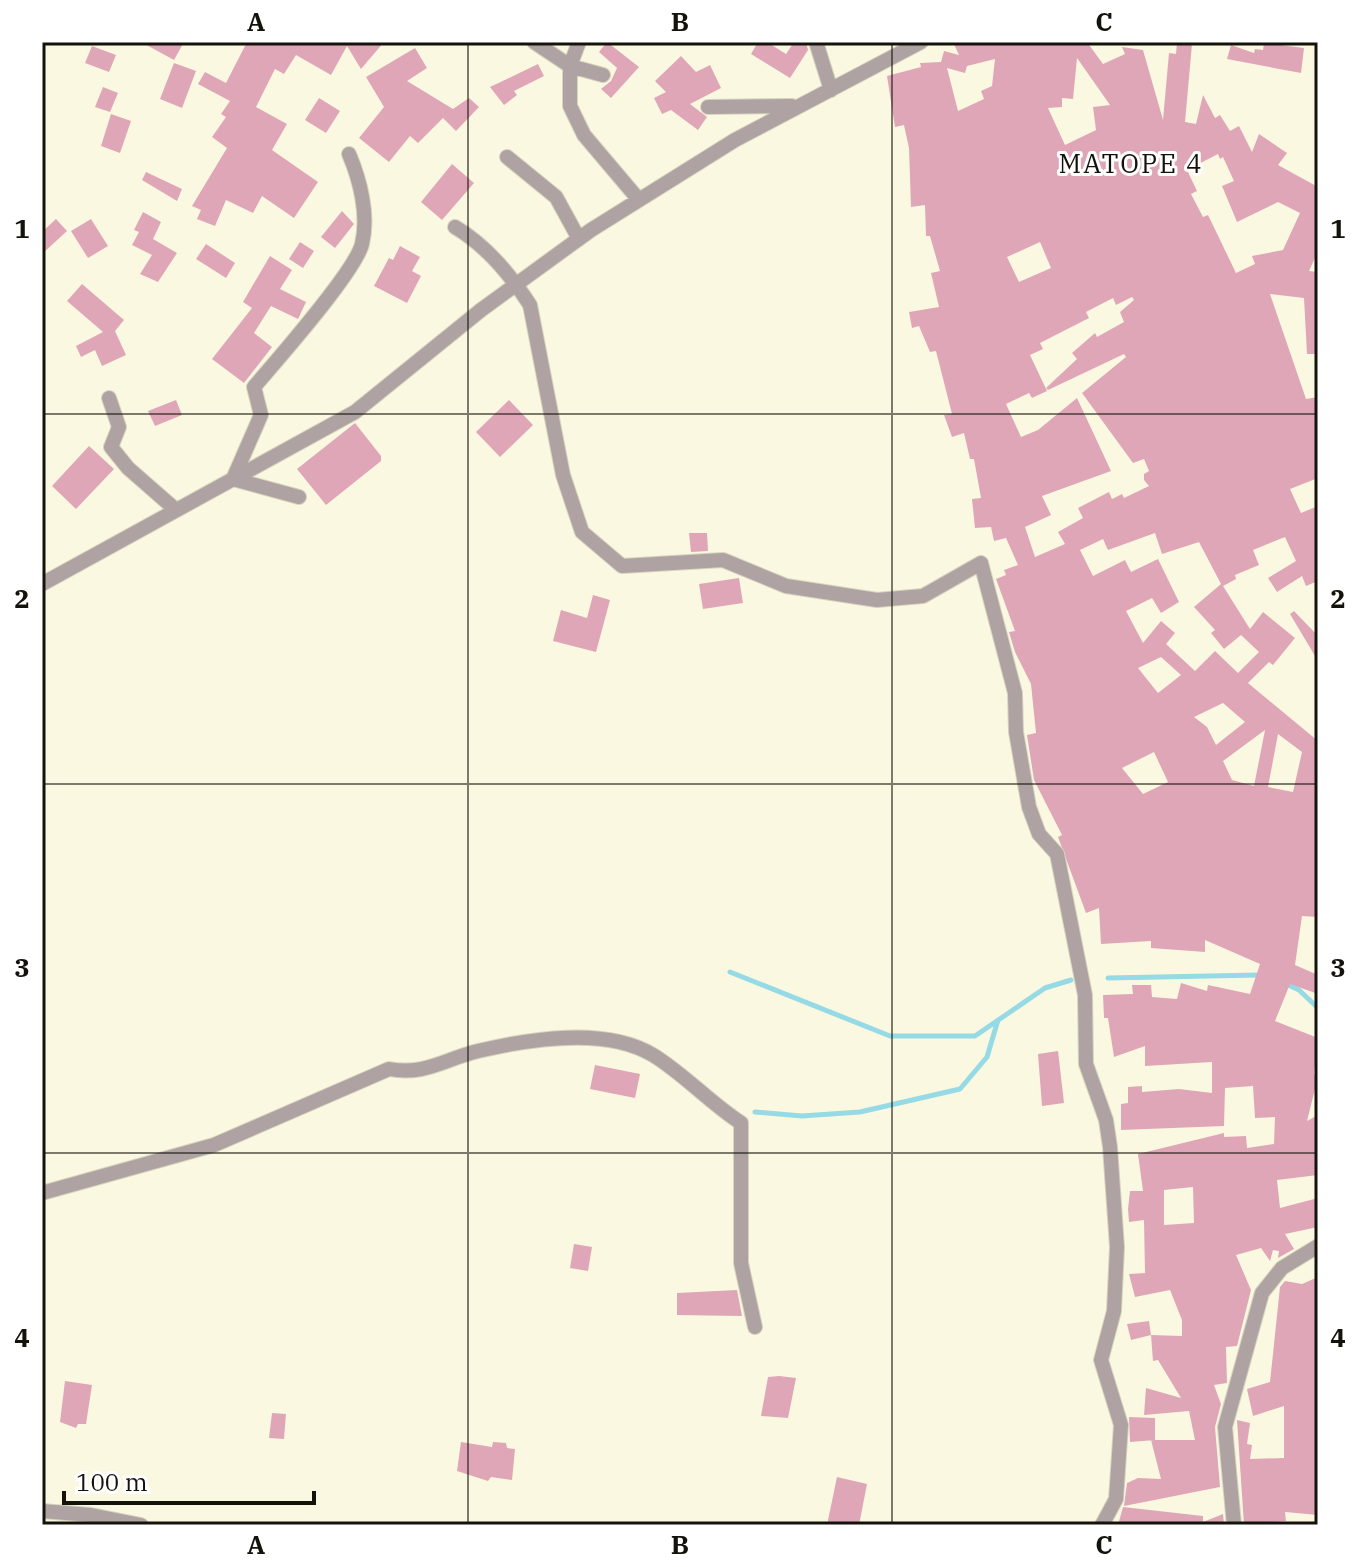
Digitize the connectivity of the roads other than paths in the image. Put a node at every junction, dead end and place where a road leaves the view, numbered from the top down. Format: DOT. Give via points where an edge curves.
graph roads {
  1 [pos="534,42"];
  2 [pos="579,42"];
  3 [pos="816,42"];
  4 [pos="921,42"];
  5 [pos="570,66"];
  6 [pos="603,75"];
  7 [pos="831,90"];
  8 [pos="796,106"];
  9 [pos="708,107"];
  10 [pos="349,154"];
  11 [pos="507,157"];
  12 [pos="639,200"];
  13 [pos="455,227"];
  14 [pos="579,239"];
  15 [pos="516,284"];
  16 [pos="109,398"];
  17 [pos="233,479"];
  18 [pos="299,497"];
  19 [pos="176,510"];
  20 [pos="42,584"];
  21 [pos="42,1193"];
  22 [pos="1318,1246"];
  23 [pos="755,1327"];
  24 [pos="42,1511"];
  25 [pos="141,1525"];
  26 [pos="1102,1525"];
  27 [pos="1234,1525"];
  1 -- 5 [label="street"];
  2 -- 5 [label="street"];
  3 -- 7 [label="street"];
  4 -- 7 [label="street"];
  5 -- 6 [label="street"];
  5 -- 12 [label="street" via="570,106 584,135"];
  7 -- 8 [label="street"];
  8 -- 9 [label="street"];
  8 -- 12 [label="street"];
  10 -- 17 [label="street" via="362,187 362,245 254,387 261,415"];
  11 -- 14 [label="street" via="556,197"];
  12 -- 14 [label="street"];
  13 -- 15 [label="street" via="477,240"];
  14 -- 15 [label="street"];
  15 -- 17 [label="street" via="355,412"];
  15 -- 26 [label="street" via="530,305 563,475 582,532 622,566 723,560 786,586 877,600 923,596 981,563 1015,693 1029,807 1039,834 1057,854 1085,995 1086,1064 1110,1147 1117,1247 1114,1311 1101,1360 1121,1425 1116,1499"];
  16 -- 19 [label="street" via="119,427 111,447"];
  17 -- 18 [label="street"];
  17 -- 19 [label="street"];
  19 -- 20 [label="street"];
  21 -- 23 [label="street" via="214,1145 389,1069 412,1074 535,1037 613,1041 652,1054 741,1123 741,1263"];
  22 -- 27 [label="street" via="1282,1268 1262,1293 1225,1427"];
  24 -- 25 [label="street"];
}
